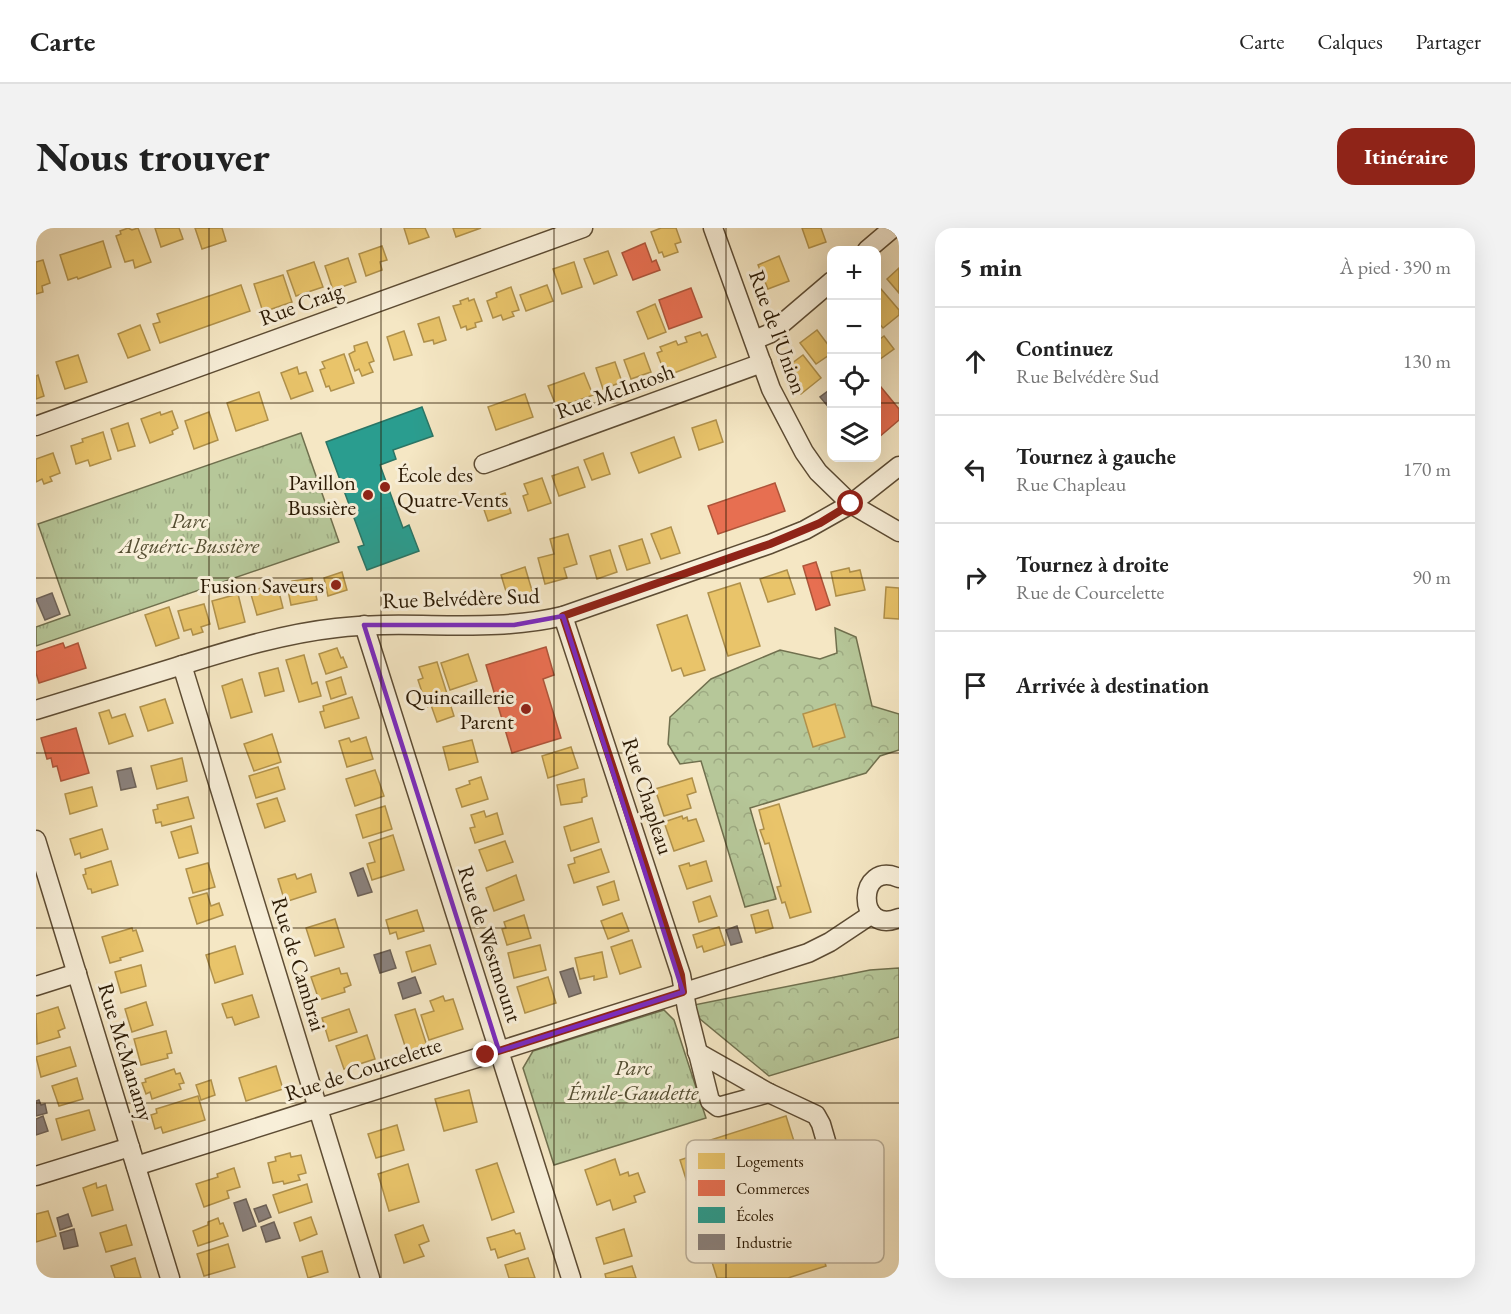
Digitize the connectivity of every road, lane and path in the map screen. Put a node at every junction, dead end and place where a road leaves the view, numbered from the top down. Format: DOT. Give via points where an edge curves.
graph roads {
  1 [pos="583,228"];
  2 [pos="713,228"];
  3 [pos="893,228"];
  4 [pos="872,246"];
  5 [pos="827,284"];
  6 [pos="754,340"];
  7 [pos="762,363"];
  8 [pos="36,426"];
  9 [pos="484,464"];
  10 [pos="899,466"];
  11 [pos="851,504"];
  12 [pos="899,532"];
  13 [pos="563,616"];
  14 [pos="364,625"];
  15 [pos="182,665"];
  16 [pos="36,710"];
  17 [pos="36,840"];
  18 [pos="899,878"];
  19 [pos="872,914"];
  20 [pos="899,918"];
  21 [pos="77,973"];
  22 [pos="36,986"];
  23 [pos="683,992"];
  24 [pos="499,1051"];
  25 [pos="697,1052"];
  26 [pos="769,1093"];
  27 [pos="318,1108"];
  28 [pos="826,1140"];
  29 [pos="130,1147"];
  30 [pos="136,1166"];
  31 [pos="36,1176"];
  32 [pos="170,1278"];
  33 [pos="370,1278"];
  34 [pos="571,1278"];
  1 -- 8 [label="street, Rue Craig"];
  2 -- 6 [label="street, Rue de l'Union"];
  3 -- 4 [label="street"];
  5 -- 6 [label="street" via="771,333"];
  6 -- 7 [label="street, Rue de l'Union"];
  7 -- 9 [label="street, Rue McIntosh"];
  7 -- 11 [label="street, Rue de l'Union" via="804,452 818,472"];
  10 -- 11 [label="street, Rue Belvédère Sud"];
  11 -- 12 [label="street, Rue de l'Union"];
  11 -- 13 [label="street, Rue Belvédère Sud" via="820,523 770,544"];
  13 -- 14 [label="street, Rue Belvédère Sud" via="514,625"];
  13 -- 23 [label="street, Rue Chapleau" via="681,975"];
  14 -- 15 [label="street, Rue Belvédère Sud" via="308,632"];
  14 -- 24 [label="street, Rue de Westmount"];
  15 -- 16 [label="street, Rue Belvédère Sud"];
  15 -- 27 [label="street, Rue de Cambrai"];
  17 -- 21 [label="street, Rue McManamy"];
  18 -- 19 [label="street" via="880,877 869,886 866,901"];
  19 -- 20 [label="street" via="884,920"];
  19 -- 23 [label="street, Rue de Courcelette" via="808,953"];
  21 -- 22 [label="street"];
  21 -- 29 [label="street, Rue McManamy"];
  23 -- 24 [label="street, Rue de Courcelette"];
  23 -- 25 [label="street, Rue Chapleau"];
  24 -- 27 [label="street, Rue de Courcelette"];
  24 -- 34 [label="street, Rue de Westmount"];
  25 -- 26 [label="street"];
  25 -- 26 [label="street, Rue Chapleau" via="710,1101 718,1107"];
  26 -- 28 [label="street" via="816,1115"];
  27 -- 30 [label="street, Rue de Courcelette"];
  27 -- 33 [label="street, Rue de Cambrai"];
  29 -- 30 [label="street, Rue McManamy"];
  29 -- 31 [label="street"];
  30 -- 32 [label="street, Rue McManamy"];
}
